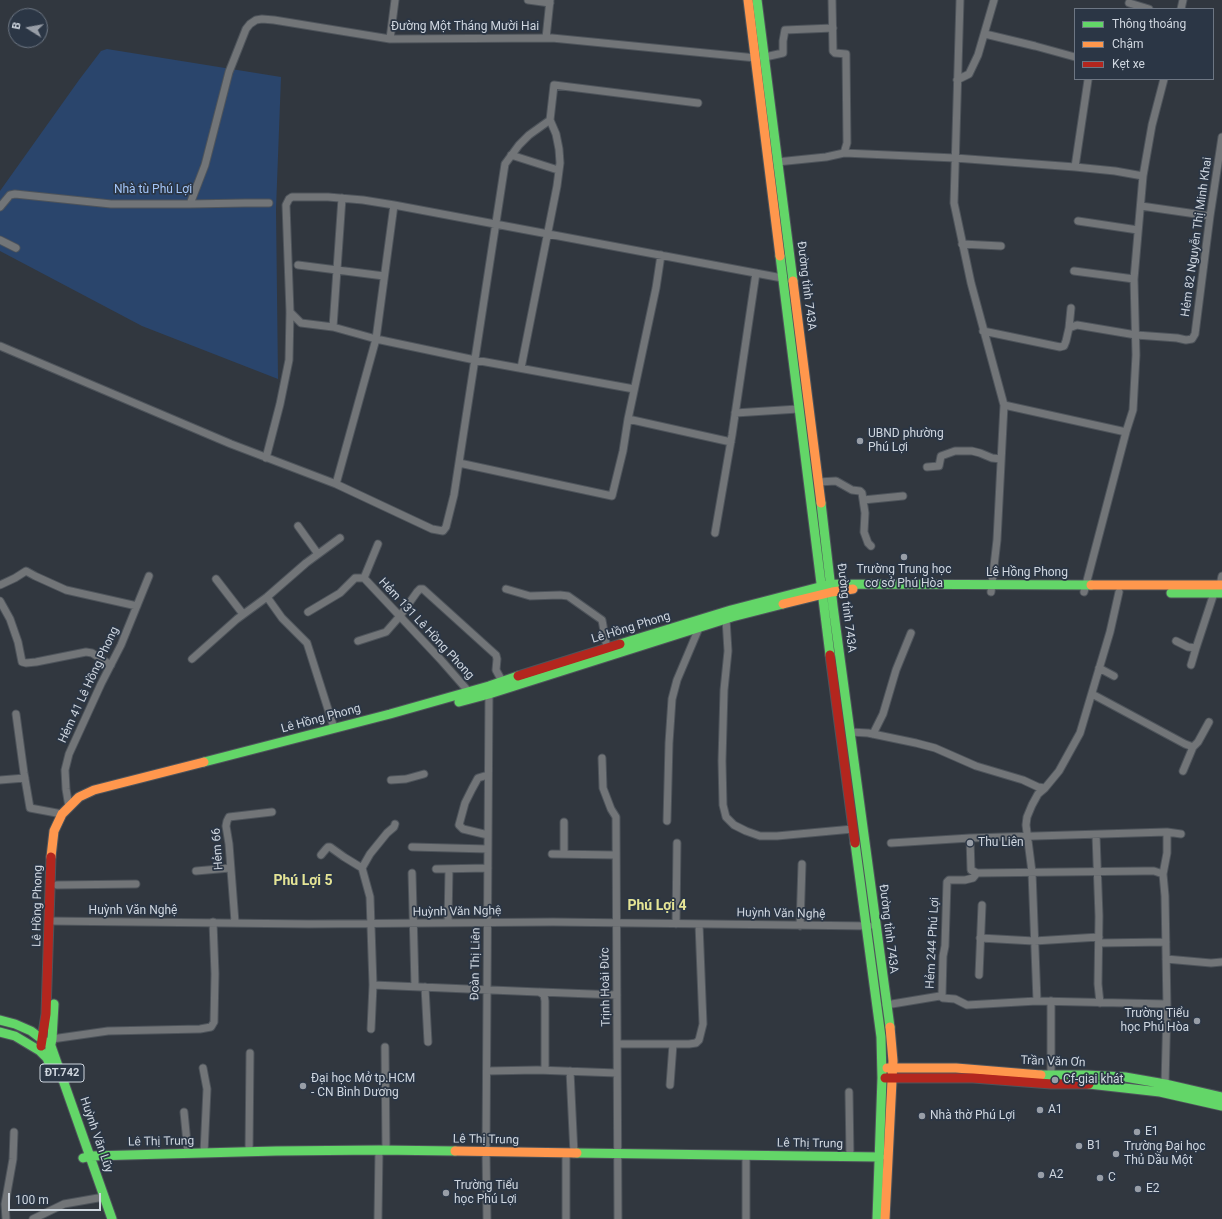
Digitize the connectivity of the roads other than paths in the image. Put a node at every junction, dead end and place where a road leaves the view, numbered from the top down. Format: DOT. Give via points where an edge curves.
graph roads {
  1 [pos="395,0"];
  2 [pos="528,0"];
  3 [pos="748,0"];
  4 [pos="757,0"];
  5 [pos="832,0"];
  6 [pos="960,0"];
  7 [pos="994,0"];
  8 [pos="550,2"];
  9 [pos="1129,3"];
  10 [pos="1146,8"];
  11 [pos="833,28"];
  12 [pos="985,34"];
  13 [pos="546,38"];
  14 [pos="390,39"];
  15 [pos="1074,57"];
  16 [pos="760,58"];
  17 [pos="957,80"];
  18 [pos="1088,80"];
  19 [pos="1164,80"];
  20 [pos="698,103"];
  21 [pos="550,120"];
  22 [pos="1222,138"];
  23 [pos="844,153"];
  24 [pos="511,155"];
  25 [pos="955,158"];
  26 [pos="773,162"];
  27 [pos="1075,167"];
  28 [pos="558,170"];
  29 [pos="1143,176"];
  30 [pos="342,198"];
  31 [pos="268,203"];
  32 [pos="190,204"];
  33 [pos="394,205"];
  34 [pos="1141,206"];
  35 [pos="0,207"];
  36 [pos="1210,216"];
  37 [pos="1078,220"];
  38 [pos="495,223"];
  39 [pos="1138,230"];
  40 [pos="547,233"];
  41 [pos="0,240"];
  42 [pos="962,244"];
  43 [pos="1001,246"];
  44 [pos="16,248"];
  45 [pos="661,255"];
  46 [pos="298,265"];
  47 [pos="337,270"];
  48 [pos="1074,271"];
  49 [pos="756,273"];
  50 [pos="384,276"];
  51 [pos="792,277"];
  52 [pos="782,278"];
  53 [pos="1134,279"];
  54 [pos="1071,308"];
  55 [pos="290,312"];
  56 [pos="333,327"];
  57 [pos="1069,328"];
  58 [pos="983,331"];
  59 [pos="1136,335"];
  60 [pos="376,339"];
  61 [pos="0,346"];
  62 [pos="475,360"];
  63 [pos="803,361"];
  64 [pos="793,362"];
  65 [pos="521,368"];
  66 [pos="634,390"];
  67 [pos="1004,405"];
  68 [pos="798,409"];
  69 [pos="735,413"];
  70 [pos="628,420"];
  71 [pos="1126,432"];
  72 [pos="730,442"];
  73 [pos="813,445"];
  74 [pos="803,446"];
  75 [pos="266,458"];
  76 [pos="1001,459"];
  77 [pos="459,463"];
  78 [pos="927,467"];
  79 [pos="818,482"];
  80 [pos="336,484"];
  81 [pos="903,496"];
  82 [pos="863,500"];
  83 [pos="298,526"];
  84 [pos="715,533"];
  85 [pos="340,538"];
  86 [pos="378,544"];
  87 [pos="871,546"];
  88 [pos="318,554"];
  89 [pos="149,576"];
  90 [pos="364,578"];
  91 [pos="216,579"];
  92 [pos="0,585"];
  93 [pos="1220,586"];
  94 [pos="832,588"];
  95 [pos="1085,588"];
  96 [pos="506,589"];
  97 [pos="992,589"];
  98 [pos="821,590"];
  99 [pos="1119,592"];
  100 [pos="267,597"];
  101 [pos="0,601"];
  102 [pos="137,606"];
  103 [pos="308,612"];
  104 [pos="243,614"];
  105 [pos="400,616"];
  106 [pos="726,620"];
  107 [pos="699,628"];
  108 [pos="911,633"];
  109 [pos="358,641"];
  110 [pos="1176,641"];
  111 [pos="607,648"];
  112 [pos="1196,648"];
  113 [pos="192,659"];
  114 [pos="111,665"];
  115 [pos="1191,665"];
  116 [pos="1099,668"];
  117 [pos="1114,676"];
  118 [pos="502,681"];
  119 [pos="489,690"];
  120 [pos="469,692"];
  121 [pos="1092,694"];
  122 [pos="16,714"];
  123 [pos="1209,722"];
  124 [pos="334,728"];
  125 [pos="850,732"];
  126 [pos="872,734"];
  127 [pos="1193,747"];
  128 [pos="602,758"];
  129 [pos="1183,771"];
  130 [pos="424,774"];
  131 [pos="488,775"];
  132 [pos="25,778"];
  133 [pos="0,780"];
  134 [pos="391,780"];
  135 [pos="1045,788"];
  136 [pos="69,807"];
  137 [pos="272,812"];
  138 [pos="62,814"];
  139 [pos="564,822"];
  140 [pos="667,822"];
  141 [pos="395,824"];
  142 [pos="853,829"];
  143 [pos="1166,832"];
  144 [pos="1096,834"];
  145 [pos="1181,834"];
  146 [pos="488,835"];
  147 [pos="1027,837"];
  148 [pos="970,838"];
  149 [pos="677,843"];
  150 [pos="891,843"];
  151 [pos="412,847"];
  152 [pos="488,849"];
  153 [pos="552,854"];
  154 [pos="564,854"];
  155 [pos="321,855"];
  156 [pos="615,855"];
  157 [pos="802,864"];
  158 [pos="230,868"];
  159 [pos="362,868"];
  160 [pos="488,868"];
  161 [pos="436,869"];
  162 [pos="449,869"];
  163 [pos="196,871"];
  164 [pos="412,872"];
  165 [pos="1032,872"];
  166 [pos="1098,872"];
  167 [pos="977,873"];
  168 [pos="1163,874"];
  169 [pos="136,884"];
  170 [pos="57,885"];
  171 [pos="982,905"];
  172 [pos="53,921"];
  173 [pos="213,922"];
  174 [pos="235,922"];
  175 [pos="488,922"];
  176 [pos="412,923"];
  177 [pos="448,923"];
  178 [pos="616,923"];
  179 [pos="371,924"];
  180 [pos="676,924"];
  181 [pos="699,924"];
  182 [pos="875,925"];
  183 [pos="800,926"];
  184 [pos="865,926"];
  185 [pos="980,938"];
  186 [pos="1099,940"];
  187 [pos="1034,941"];
  188 [pos="1166,942"];
  189 [pos="1166,959"];
  190 [pos="1222,962"];
  191 [pos="979,975"];
  192 [pos="373,985"];
  193 [pos="415,986"];
  194 [pos="425,987"];
  195 [pos="487,989"];
  196 [pos="539,992"];
  197 [pos="617,995"];
  198 [pos="940,996"];
  199 [pos="1037,1001"];
  200 [pos="1051,1001"];
  201 [pos="1100,1003"];
  202 [pos="1167,1004"];
  203 [pos="886,1005"];
  204 [pos="0,1020"];
  205 [pos="371,1029"];
  206 [pos="0,1032"];
  207 [pos="49,1041"];
  208 [pos="428,1042"];
  209 [pos="618,1044"];
  210 [pos="673,1044"];
  211 [pos="385,1047"];
  212 [pos="40,1050"];
  213 [pos="250,1053"];
  214 [pos="47,1058"];
  215 [pos="203,1068"];
  216 [pos="545,1070"];
  217 [pos="487,1071"];
  218 [pos="570,1071"];
  219 [pos="617,1073"];
  220 [pos="882,1073"];
  221 [pos="892,1073"];
  222 [pos="1051,1080"];
  223 [pos="1165,1084"];
  224 [pos="670,1085"];
  225 [pos="849,1092"];
  226 [pos="1222,1097"];
  227 [pos="1222,1106"];
  228 [pos="184,1112"];
  229 [pos="14,1132"];
  230 [pos="383,1150"];
  231 [pos="249,1152"];
  232 [pos="486,1152"];
  233 [pos="188,1153"];
  234 [pos="204,1153"];
  235 [pos="570,1154"];
  236 [pos="618,1154"];
  237 [pos="746,1156"];
  238 [pos="87,1157"];
  239 [pos="850,1157"];
  240 [pos="884,1157"];
  241 [pos="98,1198"];
  242 [pos="6,1219"];
  243 [pos="33,1219"];
  244 [pos="105,1219"];
  245 [pos="112,1219"];
  246 [pos="378,1219"];
  247 [pos="487,1219"];
  248 [pos="566,1219"];
  249 [pos="618,1219"];
  250 [pos="746,1219"];
  251 [pos="876,1219"];
  252 [pos="885,1219"];
  1 -- 14 [label="street"];
  2 -- 8 [label="street"];
  3 -- 16 [label="street, Đường tỉnh 743A"];
  4 -- 16 [label="street, Đường tỉnh 743A"];
  5 -- 11 [label="street"];
  6 -- 17 [label="street"];
  7 -- 12 [label="street"];
  8 -- 13 [label="street"];
  9 -- 10 [label="street"];
  11 -- 16 [label="street, Đường Một Tháng Mười Hai" via="786,30 783,53"];
  11 -- 23 [label="street" via="834,52 846,54 847,143"];
  12 -- 15 [label="street"];
  12 -- 17 [label="street" via="969,74"];
  13 -- 14 [label="street, Đường Một Tháng Mười Hai"];
  13 -- 16 [label="street, Đường Một Tháng Mười Hai"];
  14 -- 32 [label="street, Đường Một Tháng Mười Hai" via="274,20 262,19 250,24 243,34 229,72 205,165"];
  16 -- 26 [label="street, Đường tỉnh 743A"];
  17 -- 25 [label="street"];
  18 -- 27 [label="street"];
  19 -- 29 [label="street"];
  20 -- 21 [label="street" via="554,85"];
  21 -- 24 [label="street" via="529,135"];
  21 -- 28 [label="street" via="559,149"];
  22 -- 36 [label="street, Hẻm 82 Nguyễn Thị Minh Khai"];
  23 -- 25 [label="street"];
  23 -- 26 [label="street"];
  24 -- 28 [label="street"];
  24 -- 38 [label="street" via="505,164"];
  25 -- 27 [label="street"];
  25 -- 42 [label="street" via="954,203"];
  26 -- 51 [label="street, Đường tỉnh 743A"];
  26 -- 52 [label="street, Đường tỉnh 743A"];
  27 -- 29 [label="street"];
  28 -- 40 [label="street"];
  29 -- 34 [label="street"];
  30 -- 33 [label="street"];
  30 -- 47 [label="street"];
  30 -- 55 [label="street" via="296,197 287,201"];
  31 -- 32 [label="street"];
  32 -- 35 [label="street" via="111,204 12,194"];
  33 -- 38 [label="street"];
  33 -- 50 [label="street"];
  34 -- 36 [label="street"];
  34 -- 39 [label="street"];
  36 -- 59 [label="street, Hẻm 82 Nguyễn Thị Minh Khai" via="1192,340"];
  37 -- 39 [label="street"];
  38 -- 40 [label="street"];
  38 -- 62 [label="street"];
  39 -- 53 [label="street"];
  40 -- 45 [label="street"];
  40 -- 65 [label="street"];
  41 -- 44 [label="street"];
  42 -- 43 [label="street"];
  42 -- 58 [label="street"];
  45 -- 49 [label="street"];
  45 -- 66 [label="street"];
  46 -- 47 [label="street"];
  47 -- 50 [label="street"];
  47 -- 56 [label="street"];
  48 -- 53 [label="street"];
  49 -- 52 [label="street"];
  49 -- 69 [label="street"];
  50 -- 60 [label="street"];
  51 -- 52 [label="street"];
  51 -- 63 [label="street, Đường tỉnh 743A"];
  52 -- 64 [label="street, Đường tỉnh 743A"];
  53 -- 59 [label="street"];
  54 -- 57 [label="street"];
  55 -- 56 [label="street" via="301,323"];
  55 -- 75 [label="street" via="289,360"];
  56 -- 60 [label="street"];
  57 -- 58 [label="street" via="1064,346 1060,347"];
  57 -- 59 [label="street" via="1078,325"];
  58 -- 67 [label="street"];
  59 -- 71 [label="street" via="1133,410"];
  60 -- 62 [label="street"];
  60 -- 80 [label="street"];
  61 -- 75 [label="street"];
  62 -- 65 [label="street"];
  62 -- 77 [label="street"];
  63 -- 64 [label="street"];
  63 -- 73 [label="street, Đường tỉnh 743A"];
  64 -- 68 [label="street, Đường tỉnh 743A"];
  65 -- 66 [label="street"];
  66 -- 70 [label="street"];
  67 -- 71 [label="street"];
  67 -- 76 [label="street"];
  68 -- 69 [label="street"];
  68 -- 74 [label="street, Đường tỉnh 743A"];
  69 -- 72 [label="street"];
  70 -- 72 [label="street"];
  70 -- 77 [label="street" via="624,451 612,496"];
  71 -- 95 [label="street"];
  72 -- 84 [label="street"];
  73 -- 74 [label="street"];
  73 -- 79 [label="street, Đường tỉnh 743A"];
  74 -- 98 [label="street, Đường tỉnh 743A"];
  75 -- 80 [label="street"];
  76 -- 78 [label="street" via="972,450 955,451 940,456 939,466"];
  76 -- 97 [label="street"];
  77 -- 80 [label="street" via="454,495 446,527 442,532"];
  79 -- 82 [label="street" via="836,481 852,490 860,491"];
  79 -- 94 [label="street, Đường tỉnh 743A"];
  81 -- 82 [label="street"];
  82 -- 87 [label="street" via="864,532"];
  83 -- 88 [label="street"];
  85 -- 88 [label="street"];
  86 -- 90 [label="street"];
  88 -- 100 [label="street"];
  89 -- 102 [label="street, Hẻm 41 Lê Hồng Phong"];
  90 -- 103 [label="street, Hẻm 131 Lê Hồng Phong" via="354,578 340,593"];
  90 -- 105 [label="street, Hẻm 131 Lê Hồng Phong"];
  91 -- 104 [label="street"];
  92 -- 102 [label="street" via="26,571 66,590"];
  93 -- 95 [label="street, Lê Hồng Phong"];
  93 -- 99 [label="street, Lê Hồng Phong"];
  93 -- 112 [label="street"];
  94 -- 97 [label="street, Lê Hồng Phong"];
  94 -- 98 [label="street, Lê Hồng Phong"];
  94 -- 125 [label="street, Đường tỉnh 743A"];
  95 -- 97 [label="street, Lê Hồng Phong"];
  95 -- 99 [label="street, Lê Hồng Phong"];
  96 -- 111 [label="street" via="530,596 568,596 602,620"];
  98 -- 106 [label="street, Lê Hồng Phong"];
  98 -- 111 [label="street, Lê Hồng Phong" via="731,610"];
  98 -- 142 [label="street, Đường tỉnh 743A"];
  99 -- 116 [label="street"];
  100 -- 104 [label="street"];
  100 -- 124 [label="street" via="282,618 307,643"];
  101 -- 114 [label="street" via="10,619 22,662 36,662 86,652"];
  102 -- 114 [label="street, Hẻm 41 Lê Hồng Phong"];
  104 -- 113 [label="street"];
  105 -- 109 [label="street" via="386,632"];
  105 -- 118 [label="street" via="417,592 423,589 496,655 496,670"];
  105 -- 120 [label="street, Hẻm 131 Lê Hồng Phong"];
  106 -- 107 [label="street, Lê Hồng Phong"];
  106 -- 142 [label="street" via="728,650 722,761 723,805 726,817 734,826 760,836"];
  107 -- 119 [label="street, Lê Hồng Phong"];
  107 -- 140 [label="street" via="677,680 672,699 668,743"];
  108 -- 126 [label="street" via="896,670 883,714"];
  110 -- 112 [label="street"];
  111 -- 118 [label="street, Lê Hồng Phong"];
  112 -- 115 [label="street"];
  114 -- 136 [label="street, Hẻm 41 Lê Hồng Phong" via="69,754 65,770"];
  116 -- 117 [label="street"];
  116 -- 121 [label="street"];
  118 -- 119 [label="street, Lê Hồng Phong"];
  119 -- 120 [label="street, Lê Hồng Phong"];
  119 -- 131 [label="street, Đoàn Thị Liên"];
  119 -- 170 [label="street, Lê Hồng Phong" via="97,797 78,806 68,818 61,833"];
  120 -- 124 [label="street, Lê Hồng Phong"];
  121 -- 127 [label="street"];
  121 -- 135 [label="street" via="1080,733 1059,771"];
  122 -- 132 [label="street"];
  123 -- 127 [label="street"];
  124 -- 136 [label="street, Lê Hồng Phong" via="94,790 80,797"];
  125 -- 126 [label="street"];
  125 -- 182 [label="street, Đường tỉnh 743A"];
  126 -- 135 [label="street" via="935,748 976,766"];
  127 -- 129 [label="street"];
  128 -- 156 [label="street, Trịnh Hoài Đức" via="603,788 616,817"];
  130 -- 134 [label="street"];
  131 -- 146 [label="street, Đoàn Thị Liên"];
  131 -- 146 [label="street" via="478,778 465,803 458,825"];
  132 -- 133 [label="street"];
  132 -- 138 [label="street" via="30,808"];
  135 -- 147 [label="street" via="1038,794 1027,817"];
  136 -- 138 [label="street, Lê Hồng Phong"];
  137 -- 158 [label="street, Hẻm 66" via="229,817 226,826"];
  138 -- 172 [label="street, Lê Hồng Phong" via="54,831 51,852"];
  139 -- 154 [label="street"];
  141 -- 159 [label="street"];
  142 -- 184 [label="street, Đường tỉnh 743A"];
  143 -- 144 [label="street"];
  143 -- 145 [label="street"];
  143 -- 168 [label="street" via="1168,853"];
  144 -- 147 [label="street"];
  144 -- 166 [label="street"];
  146 -- 152 [label="street, Đoàn Thị Liên"];
  147 -- 148 [label="street"];
  147 -- 165 [label="street"];
  148 -- 150 [label="street"];
  148 -- 167 [label="street" via="971,870"];
  149 -- 180 [label="street"];
  151 -- 152 [label="street"];
  152 -- 160 [label="street, Đoàn Thị Liên"];
  153 -- 154 [label="street"];
  154 -- 156 [label="street"];
  155 -- 159 [label="street" via="330,847"];
  156 -- 178 [label="street, Trịnh Hoài Đức"];
  157 -- 183 [label="street"];
  158 -- 163 [label="street"];
  158 -- 174 [label="street, Hẻm 66"];
  159 -- 179 [label="street" via="370,897"];
  160 -- 162 [label="street"];
  160 -- 175 [label="street, Đoàn Thị Liên"];
  161 -- 162 [label="street"];
  162 -- 177 [label="street"];
  164 -- 176 [label="street"];
  165 -- 166 [label="street"];
  165 -- 167 [label="street"];
  165 -- 187 [label="street"];
  166 -- 168 [label="street" via="1154,871"];
  166 -- 186 [label="street"];
  167 -- 198 [label="street, Hẻm 244 Phú Lợi" via="973,878 946,882 946,946 943,988"];
  168 -- 188 [label="street"];
  169 -- 170 [label="street"];
  170 -- 172 [label="street, Lê Hồng Phong"];
  171 -- 185 [label="street"];
  172 -- 173 [label="street, Huỳnh Văn Nghệ"];
  172 -- 207 [label="street, Lê Hồng Phong" via="46,1014"];
  173 -- 174 [label="street, Huỳnh Văn Nghệ"];
  173 -- 207 [label="street" via="214,1022 210,1027 108,1031"];
  174 -- 179 [label="street, Huỳnh Văn Nghệ"];
  175 -- 177 [label="street, Huỳnh Văn Nghệ"];
  175 -- 178 [label="street, Huỳnh Văn Nghệ"];
  175 -- 195 [label="street, Đoàn Thị Liên"];
  176 -- 177 [label="street, Huỳnh Văn Nghệ"];
  176 -- 179 [label="street, Huỳnh Văn Nghệ"];
  176 -- 193 [label="street"];
  178 -- 180 [label="street, Huỳnh Văn Nghệ"];
  178 -- 197 [label="street, Trịnh Hoài Đức"];
  179 -- 192 [label="street"];
  180 -- 181 [label="street, Huỳnh Văn Nghệ"];
  181 -- 183 [label="street, Huỳnh Văn Nghệ"];
  181 -- 210 [label="street" via="703,1024 696,1043"];
  182 -- 184 [label="street, Huỳnh Văn Nghệ"];
  182 -- 203 [label="street, Đường tỉnh 743A"];
  183 -- 184 [label="street, Huỳnh Văn Nghệ"];
  184 -- 220 [label="street, Đường tỉnh 743A" via="881,1037"];
  185 -- 187 [label="street"];
  185 -- 191 [label="street"];
  186 -- 187 [label="street"];
  186 -- 188 [label="street"];
  186 -- 201 [label="street"];
  187 -- 199 [label="street"];
  188 -- 189 [label="street"];
  189 -- 190 [label="street"];
  189 -- 202 [label="street"];
  192 -- 193 [label="street"];
  192 -- 205 [label="street"];
  193 -- 194 [label="street"];
  194 -- 195 [label="street"];
  194 -- 208 [label="street"];
  195 -- 196 [label="street"];
  195 -- 217 [label="street, Đoàn Thị Liên"];
  196 -- 197 [label="street"];
  196 -- 216 [label="street" via="544,995 545,1000"];
  197 -- 209 [label="street, Trịnh Hoài Đức"];
  198 -- 199 [label="street" via="967,1005"];
  198 -- 203 [label="street, Hẻm 244 Phú Lợi"];
  199 -- 200 [label="street"];
  200 -- 201 [label="street"];
  200 -- 222 [label="street"];
  201 -- 202 [label="street"];
  202 -- 223 [label="street"];
  203 -- 221 [label="street, Đường tỉnh 743A"];
  204 -- 207 [label="street" via="15,1024"];
  206 -- 212 [label="street, ĐT.742" via="15,1036"];
  207 -- 212 [label="street, Lê Hồng Phong"];
  207 -- 214 [label="street, Lê Hồng Phong"];
  207 -- 238 [label="street, Huỳnh Văn Lũy / ĐT.742"];
  209 -- 210 [label="street"];
  209 -- 219 [label="street, Trịnh Hoài Đức"];
  210 -- 224 [label="street"];
  211 -- 230 [label="street"];
  212 -- 214 [label="street, ĐT.742"];
  213 -- 231 [label="street"];
  214 -- 238 [label="street, ĐT.742"];
  215 -- 234 [label="street" via="207,1089"];
  216 -- 217 [label="street"];
  216 -- 218 [label="street"];
  217 -- 232 [label="street, Đoàn Thị Liên"];
  218 -- 219 [label="street"];
  218 -- 235 [label="street"];
  219 -- 236 [label="street, Trịnh Hoài Đức"];
  220 -- 221 [label="street, Trần Văn Ơn"];
  220 -- 240 [label="street, Đường tỉnh 743A"];
  221 -- 222 [label="street, Trần Văn Ơn"];
  221 -- 240 [label="street, Đường tỉnh 743A"];
  222 -- 223 [label="street, Trần Văn Ơn" via="1110,1076"];
  222 -- 227 [label="street, Trần Văn Ơn" via="1128,1087"];
  223 -- 226 [label="street, Trần Văn Ơn"];
  225 -- 239 [label="street"];
  228 -- 233 [label="street"];
  229 -- 242 [label="street" via="5,1204"];
  230 -- 231 [label="street, Lê Thị Trung"];
  230 -- 232 [label="street, Lê Thị Trung"];
  230 -- 246 [label="street"];
  231 -- 234 [label="street, Lê Thị Trung"];
  232 -- 235 [label="street, Lê Thị Trung"];
  232 -- 247 [label="street, Đoàn Thị Liên"];
  233 -- 234 [label="street, Lê Thị Trung"];
  233 -- 238 [label="street, Lê Thị Trung"];
  235 -- 236 [label="street, Lê Thị Trung"];
  235 -- 248 [label="street"];
  236 -- 237 [label="street, Lê Thị Trung"];
  236 -- 249 [label="street, Trịnh Hoài Đức"];
  237 -- 239 [label="street, Lê Thị Trung"];
  237 -- 250 [label="street"];
  238 -- 241 [label="street, Huỳnh Văn Lũy / ĐT.742"];
  238 -- 245 [label="street, Huỳnh Văn Lũy / ĐT.742"];
  239 -- 240 [label="street, Lê Thị Trung"];
  240 -- 251 [label="street, Đường tỉnh 743A"];
  240 -- 252 [label="street, Đường tỉnh 743A"];
  241 -- 243 [label="street" via="64,1204"];
  241 -- 244 [label="street, Huỳnh Văn Lũy / ĐT.742"];
}
